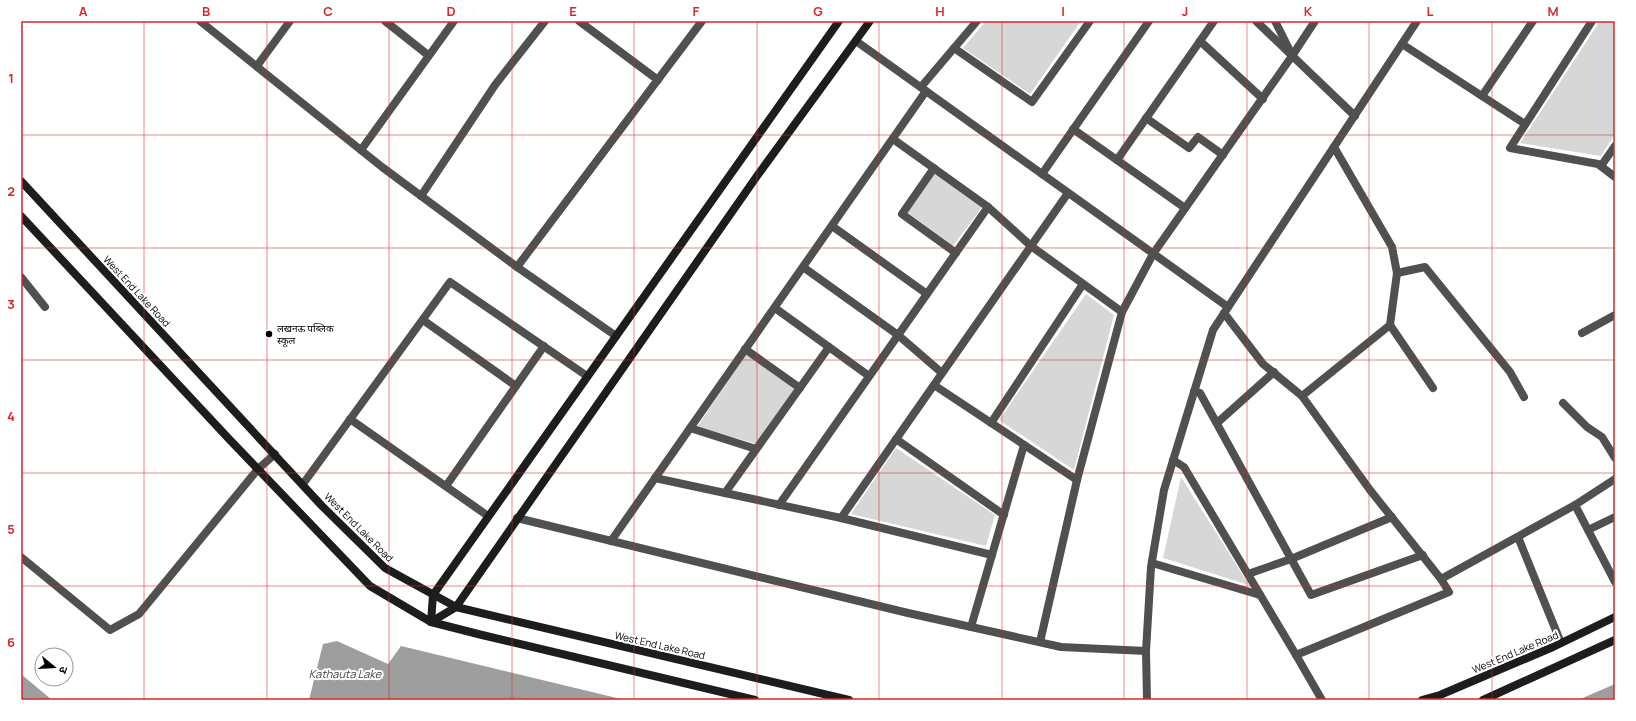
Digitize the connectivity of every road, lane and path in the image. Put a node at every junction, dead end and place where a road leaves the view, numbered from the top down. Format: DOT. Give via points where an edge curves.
graph roads {
  1 [pos="200,21"];
  2 [pos="290,21"];
  3 [pos="454,21"];
  4 [pos="545,21"];
  5 [pos="579,21"];
  6 [pos="702,21"];
  7 [pos="839,21"];
  8 [pos="870,21"];
  9 [pos="977,21"];
  10 [pos="1090,21"];
  11 [pos="1150,21"];
  12 [pos="1214,21"];
  13 [pos="1256,21"];
  14 [pos="1275,21"];
  15 [pos="1315,21"];
  16 [pos="1417,21"];
  17 [pos="1533,21"];
  18 [pos="1592,21"];
  19 [pos="390,22"];
  20 [pos="856,41"];
  21 [pos="1200,41"];
  22 [pos="1402,44"];
  23 [pos="954,48"];
  24 [pos="428,55"];
  25 [pos="1292,56"];
  26 [pos="257,66"];
  27 [pos="658,80"];
  28 [pos="924,89"];
  29 [pos="1482,96"];
  30 [pos="1263,98"];
  31 [pos="1355,116"];
  32 [pos="1146,118"];
  33 [pos="1525,124"];
  34 [pos="1073,129"];
  35 [pos="893,139"];
  36 [pos="1615,146"];
  37 [pos="1334,147"];
  38 [pos="361,150"];
  39 [pos="1223,155"];
  40 [pos="1117,160"];
  41 [pos="1601,166"];
  42 [pos="934,168"];
  43 [pos="1042,174"];
  44 [pos="1615,176"];
  45 [pos="21,181"];
  46 [pos="1068,192"];
  47 [pos="421,196"];
  48 [pos="988,207"];
  49 [pos="1185,208"];
  50 [pos="21,216"];
  51 [pos="832,226"];
  52 [pos="1031,246"];
  53 [pos="956,253"];
  54 [pos="1153,254"];
  55 [pos="517,267"];
  56 [pos="803,267"];
  57 [pos="1397,273"];
  58 [pos="21,276"];
  59 [pos="1083,284"];
  60 [pos="928,294"];
  61 [pos="45,307"];
  62 [pos="774,308"];
  63 [pos="1226,310"];
  64 [pos="1122,312"];
  65 [pos="1615,315"];
  66 [pos="423,320"];
  67 [pos="1390,325"];
  68 [pos="1582,333"];
  69 [pos="898,335"];
  70 [pos="616,336"];
  71 [pos="544,346"];
  72 [pos="829,347"];
  73 [pos="746,349"];
  74 [pos="1274,372"];
  75 [pos="942,373"];
  76 [pos="587,376"];
  77 [pos="869,376"];
  78 [pos="934,385"];
  79 [pos="516,386"];
  80 [pos="800,388"];
  81 [pos="1433,388"];
  82 [pos="1194,391"];
  83 [pos="1302,396"];
  84 [pos="1524,397"];
  85 [pos="1563,403"];
  86 [pos="350,419"];
  87 [pos="991,423"];
  88 [pos="1217,424"];
  89 [pos="690,428"];
  90 [pos="896,439"];
  91 [pos="1024,445"];
  92 [pos="756,449"];
  93 [pos="275,454"];
  94 [pos="1615,458"];
  95 [pos="1173,460"];
  96 [pos="258,469"];
  97 [pos="655,478"];
  98 [pos="1615,479"];
  99 [pos="1077,480"];
  100 [pos="303,484"];
  101 [pos="446,486"];
  102 [pos="725,493"];
  103 [pos="779,505"];
  104 [pos="1575,506"];
  105 [pos="1004,515"];
  106 [pos="488,516"];
  107 [pos="1615,516"];
  108 [pos="1392,517"];
  109 [pos="517,518"];
  110 [pos="841,518"];
  111 [pos="1588,530"];
  112 [pos="1518,537"];
  113 [pos="611,541"];
  114 [pos="992,555"];
  115 [pos="1423,556"];
  116 [pos="21,557"];
  117 [pos="1291,558"];
  118 [pos="1152,563"];
  119 [pos="1248,574"];
  120 [pos="1441,579"];
  121 [pos="1615,582"];
  122 [pos="433,595"];
  123 [pos="1260,595"];
  124 [pos="456,607"];
  125 [pos="1615,617"];
  126 [pos="431,622"];
  127 [pos="971,627"];
  128 [pos="1615,640"];
  129 [pos="1040,642"];
  130 [pos="1561,643"];
  131 [pos="1146,651"];
  132 [pos="1296,655"];
  133 [pos="755,700"];
  134 [pos="849,700"];
  135 [pos="1146,700"];
  136 [pos="1322,700"];
  137 [pos="1422,700"];
  138 [pos="1484,700"];
  1 -- 26 [label="street"];
  2 -- 26 [label="street"];
  3 -- 24 [label="street"];
  4 -- 47 [label="street" via="495,85"];
  5 -- 27 [label="street"];
  6 -- 27 [label="street"];
  7 -- 70 [label="street"];
  8 -- 20 [label="street"];
  9 -- 23 [label="street"];
  10 -- 23 [label="street" via="1032,102"];
  11 -- 34 [label="street"];
  12 -- 21 [label="street"];
  13 -- 25 [label="street"];
  14 -- 25 [label="street"];
  15 -- 25 [label="street"];
  16 -- 22 [label="street"];
  17 -- 29 [label="street"];
  18 -- 33 [label="street"];
  19 -- 24 [label="street"];
  20 -- 28 [label="street"];
  20 -- 109 [label="street" via="757,176"];
  21 -- 30 [label="street"];
  21 -- 32 [label="street"];
  22 -- 29 [label="street"];
  22 -- 31 [label="street"];
  23 -- 28 [label="street"];
  24 -- 38 [label="street"];
  25 -- 30 [label="street"];
  25 -- 31 [label="street"];
  26 -- 38 [label="street"];
  27 -- 55 [label="street"];
  28 -- 35 [label="street"];
  28 -- 43 [label="street"];
  29 -- 33 [label="street"];
  30 -- 39 [label="street"];
  31 -- 37 [label="street"];
  32 -- 39 [label="street" via="1188,148 1198,137"];
  32 -- 40 [label="street"];
  33 -- 41 [label="street" via="1510,148"];
  34 -- 40 [label="street"];
  34 -- 43 [label="street"];
  35 -- 42 [label="street"];
  35 -- 51 [label="street"];
  36 -- 41 [label="street"];
  37 -- 57 [label="street" via="1392,247"];
  37 -- 63 [label="street"];
  38 -- 47 [label="street"];
  39 -- 49 [label="street"];
  40 -- 49 [label="street"];
  41 -- 44 [label="street"];
  42 -- 48 [label="street"];
  42 -- 53 [label="street" via="902,214"];
  43 -- 46 [label="street"];
  45 -- 93 [label="street, West End Lake Road"];
  46 -- 52 [label="street"];
  46 -- 54 [label="street"];
  47 -- 55 [label="street"];
  48 -- 52 [label="street"];
  48 -- 53 [label="street"];
  49 -- 54 [label="street"];
  50 -- 96 [label="street"];
  51 -- 56 [label="street"];
  51 -- 60 [label="street"];
  52 -- 59 [label="street"];
  52 -- 75 [label="street"];
  53 -- 60 [label="street"];
  54 -- 63 [label="street"];
  54 -- 64 [label="street"];
  55 -- 70 [label="street"];
  56 -- 62 [label="street"];
  56 -- 69 [label="street"];
  57 -- 67 [label="street"];
  57 -- 84 [label="street" via="1425,267 1510,372"];
  58 -- 61 [label="street"];
  59 -- 64 [label="street"];
  59 -- 87 [label="street"];
  60 -- 69 [label="street"];
  62 -- 72 [label="street"];
  62 -- 73 [label="street"];
  63 -- 74 [label="street" via="1262,364"];
  63 -- 82 [label="street" via="1213,330"];
  64 -- 99 [label="street"];
  65 -- 68 [label="street"];
  66 -- 71 [label="street" via="450,282"];
  66 -- 79 [label="street"];
  66 -- 86 [label="street"];
  67 -- 81 [label="street"];
  67 -- 83 [label="street"];
  69 -- 75 [label="street"];
  69 -- 77 [label="street"];
  70 -- 76 [label="street"];
  71 -- 76 [label="street"];
  71 -- 79 [label="street"];
  72 -- 77 [label="street"];
  72 -- 80 [label="street"];
  73 -- 80 [label="street"];
  73 -- 89 [label="street"];
  74 -- 83 [label="street"];
  74 -- 88 [label="street"];
  75 -- 78 [label="street"];
  76 -- 106 [label="street"];
  77 -- 103 [label="street"];
  78 -- 87 [label="street"];
  78 -- 90 [label="street"];
  79 -- 101 [label="street"];
  80 -- 92 [label="street"];
  82 -- 88 [label="street" via="1200,393"];
  82 -- 95 [label="street"];
  83 -- 108 [label="street"];
  85 -- 94 [label="street" via="1587,427 1602,437"];
  86 -- 100 [label="street"];
  86 -- 101 [label="street"];
  87 -- 91 [label="street"];
  88 -- 117 [label="street"];
  89 -- 92 [label="street"];
  89 -- 97 [label="street"];
  90 -- 105 [label="street"];
  90 -- 110 [label="street"];
  91 -- 99 [label="street"];
  91 -- 105 [label="street"];
  92 -- 102 [label="street"];
  93 -- 96 [label="street"];
  93 -- 100 [label="street, West End Lake Road"];
  95 -- 118 [label="street" via="1164,490"];
  95 -- 119 [label="street" via="1184,467"];
  96 -- 116 [label="street" via="138,614 110,630"];
  96 -- 126 [label="street" via="370,586"];
  97 -- 102 [label="street"];
  97 -- 113 [label="street"];
  98 -- 104 [label="street"];
  99 -- 129 [label="street"];
  100 -- 122 [label="street, West End Lake Road" via="385,568"];
  101 -- 106 [label="street"];
  102 -- 103 [label="street"];
  103 -- 110 [label="street"];
  104 -- 111 [label="street"];
  104 -- 112 [label="street"];
  105 -- 114 [label="street"];
  106 -- 122 [label="street"];
  107 -- 111 [label="street"];
  108 -- 115 [label="street"];
  108 -- 117 [label="street"];
  109 -- 113 [label="street"];
  109 -- 124 [label="street"];
  110 -- 114 [label="street"];
  111 -- 121 [label="street"];
  112 -- 120 [label="street"];
  112 -- 130 [label="street"];
  113 -- 127 [label="street"];
  114 -- 127 [label="street"];
  115 -- 117 [label="street" via="1311,594"];
  115 -- 120 [label="street"];
  117 -- 119 [label="street"];
  118 -- 123 [label="street"];
  118 -- 131 [label="street"];
  119 -- 123 [label="street"];
  120 -- 132 [label="street" via="1449,592"];
  122 -- 124 [label="street, West End Lake Road"];
  122 -- 126 [label="street"];
  123 -- 132 [label="street"];
  124 -- 126 [label="street"];
  124 -- 134 [label="street, West End Lake Road"];
  125 -- 130 [label="street, West End Lake Road"];
  126 -- 133 [label="street"];
  127 -- 129 [label="street"];
  128 -- 138 [label="street"];
  129 -- 131 [label="street" via="1061,647"];
  130 -- 137 [label="street, West End Lake Road" via="1440,695"];
  131 -- 135 [label="street"];
  132 -- 136 [label="street"];
}
